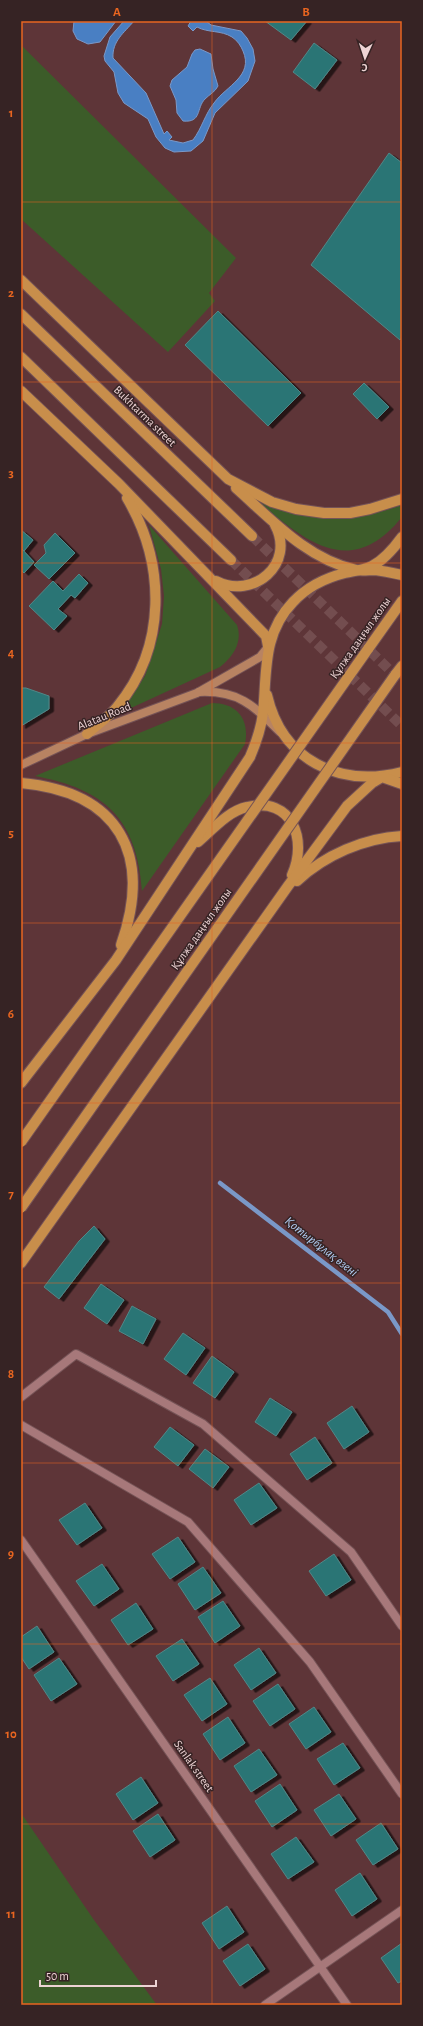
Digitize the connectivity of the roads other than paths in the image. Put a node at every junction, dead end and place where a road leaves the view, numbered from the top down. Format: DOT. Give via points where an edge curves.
graph roads {
  1 [pos="21,280"];
  2 [pos="21,314"];
  3 [pos="21,357"];
  4 [pos="21,391"];
  5 [pos="228,479"];
  6 [pos="119,484"];
  7 [pos="402,499"];
  8 [pos="274,522"];
  9 [pos="252,536"];
  10 [pos="402,537"];
  11 [pos="231,560"];
  12 [pos="358,570"];
  13 [pos="402,575"];
  14 [pos="211,578"];
  15 [pos="402,601"];
  16 [pos="268,646"];
  17 [pos="402,666"];
  18 [pos="265,679"];
  19 [pos="197,693"];
  20 [pos="263,715"];
  21 [pos="88,734"];
  22 [pos="287,738"];
  23 [pos="21,765"];
  24 [pos="402,772"];
  25 [pos="382,777"];
  26 [pos="21,782"];
  27 [pos="402,784"];
  28 [pos="402,836"];
  29 [pos="180,864"];
  30 [pos="288,886"];
  31 [pos="278,899"];
  32 [pos="116,960"];
  33 [pos="21,1084"];
  34 [pos="21,1142"];
  35 [pos="21,1208"];
  36 [pos="21,1263"];
  37 [pos="21,1397"];
  38 [pos="21,1425"];
  39 [pos="21,1540"];
  40 [pos="402,1626"];
  41 [pos="402,1794"];
  42 [pos="402,1910"];
  43 [pos="320,1967"];
  44 [pos="265,2005"];
  45 [pos="347,2005"];
  1 -- 5 [label="main road"];
  2 -- 9 [label="main road, Bukhtarma street"];
  3 -- 11 [label="main road"];
  4 -- 6 [label="main road"];
  5 -- 7 [label="main road" via="272,502 296,510 350,513"];
  5 -- 8 [label="main road"];
  6 -- 14 [label="main road"];
  6 -- 21 [label="main road" via="139,518 152,558 156,581 155,623 145,659 129,691 116,708"];
  8 -- 12 [label="main road" via="300,545 339,564"];
  8 -- 14 [label="main road" via="279,532 281,548 277,562 269,573 258,582 242,586 227,585"];
  10 -- 12 [label="main road" via="378,562"];
  12 -- 13 [label="main road"];
  12 -- 16 [label="main road" via="325,580 302,594 284,613"];
  14 -- 16 [label="main road" via="266,636"];
  15 -- 34 [label="main road, Құлжа даңғыл жолы, bridge"];
  16 -- 18 [label="main road"];
  16 -- 19 [label="main road" via="260,657"];
  17 -- 35 [label="main road, Құлжа даңғыл жолы, bridge"];
  18 -- 20 [label="main road"];
  18 -- 22 [label="main road" via="271,710"];
  19 -- 20 [label="main road" via="228,694 252,706"];
  19 -- 21 [label="main road, Alatau Road"];
  20 -- 22 [label="main road"];
  20 -- 29 [label="main road" via="258,740 250,757"];
  21 -- 23 [label="main road, Alatau Road"];
  22 -- 25 [label="main road" via="310,760 331,771 353,777"];
  24 -- 25 [label="main road"];
  25 -- 27 [label="main road"];
  25 -- 30 [label="main road" via="347,806"];
  26 -- 32 [label="main road" via="70,792 88,800 113,822 119,832 128,855 134,885 126,931"];
  28 -- 31 [label="main road" via="372,841 323,860"];
  29 -- 30 [label="main road" via="197,844 236,811 257,805 269,806 280,809 288,816 297,833 298,855"];
  29 -- 32 [label="main road"];
  30 -- 31 [label="main road"];
  31 -- 36 [label="main road"];
  32 -- 33 [label="main road"];
  37 -- 40 [label="street" via="76,1354 204,1424 351,1552"];
  38 -- 41 [label="street" via="188,1522 310,1662"];
  39 -- 43 [label="street, Sanlak street"];
  42 -- 43 [label="street"];
  43 -- 44 [label="street"];
  43 -- 45 [label="street, Sanlak street"];
}
